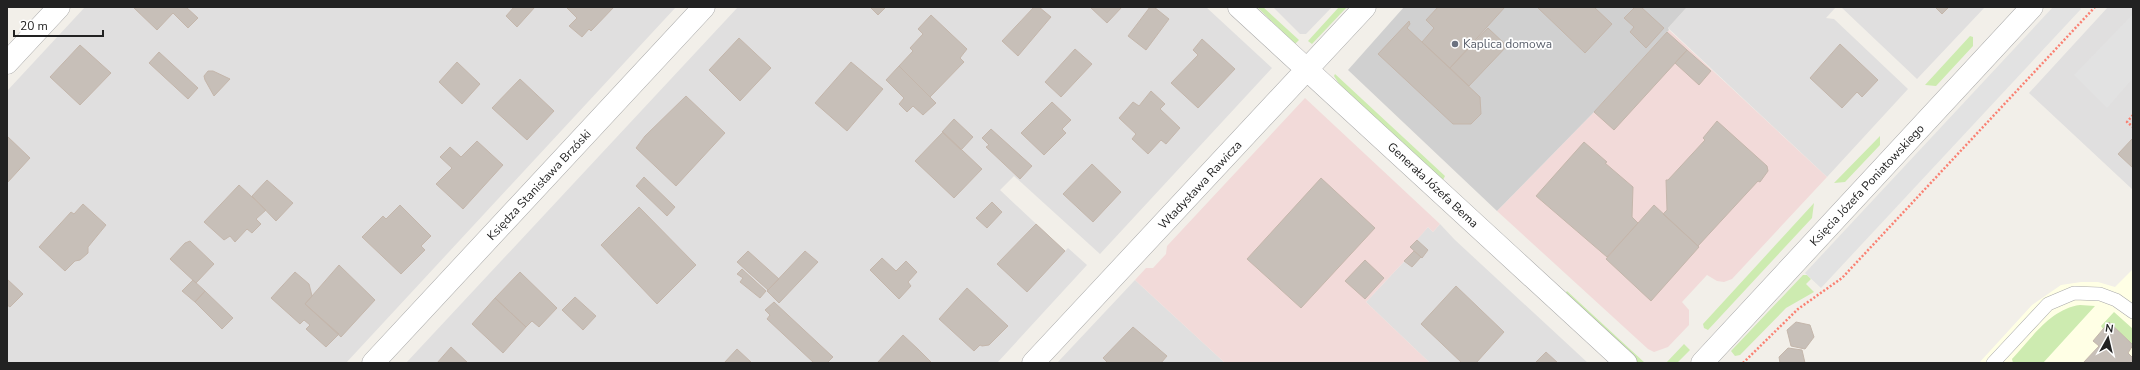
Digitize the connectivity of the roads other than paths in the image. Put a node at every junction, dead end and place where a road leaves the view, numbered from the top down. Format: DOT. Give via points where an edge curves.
graph roads {
  1 [pos="59,7"];
  2 [pos="704,7"];
  3 [pos="1239,7"];
  4 [pos="1366,7"];
  5 [pos="2032,7"];
  6 [pos="7,63"];
  7 [pos="1308,70"];
  8 [pos="2133,312"];
  9 [pos="374,363"];
  10 [pos="1033,363"];
  11 [pos="1626,363"];
  12 [pos="1702,363"];
  13 [pos="1993,363"];
  1 -- 6 [label="street"];
  2 -- 9 [label="street, Księdza Stanisława Brzóski"];
  3 -- 7 [label="street, Generała Józefa Bema"];
  4 -- 7 [label="street, Władysława Rawicza"];
  5 -- 12 [label="street, Księcia Józefa Poniatowskiego"];
  7 -- 10 [label="street, Władysława Rawicza"];
  7 -- 11 [label="street, Generała Józefa Bema"];
  8 -- 13 [label="lane" via="2116,300 2100,294 2074,293 2048,304"];
}
